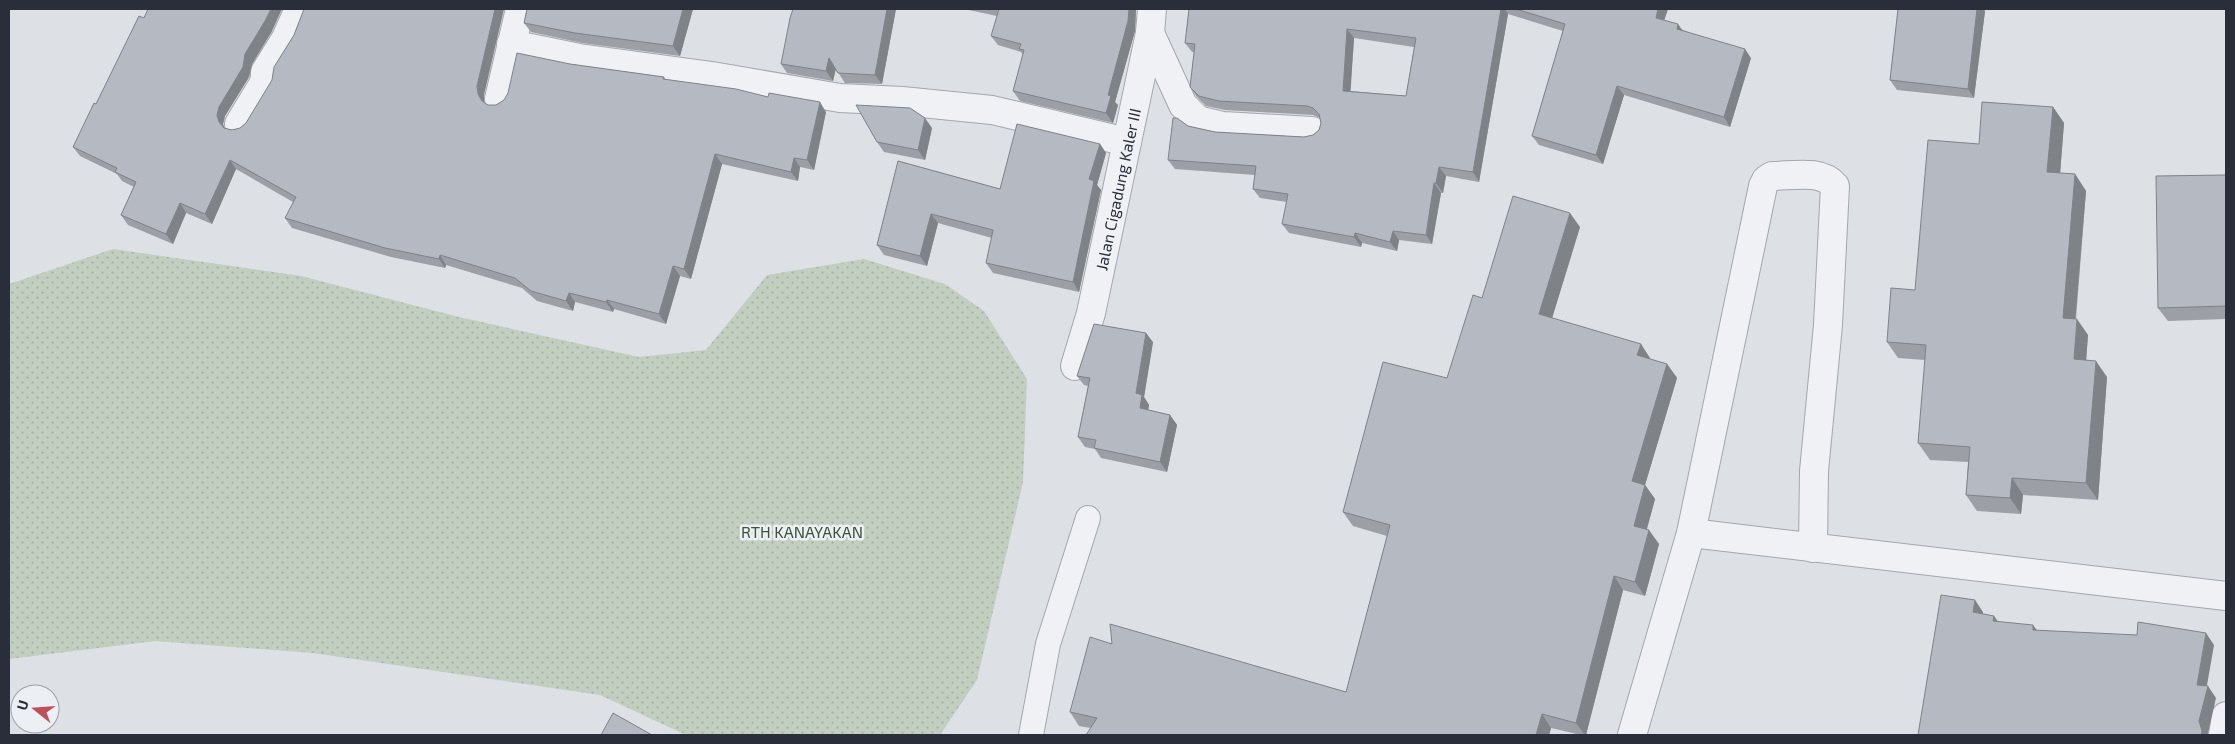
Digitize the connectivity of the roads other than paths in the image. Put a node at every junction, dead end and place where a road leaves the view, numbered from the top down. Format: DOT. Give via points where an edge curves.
graph roads {
  1 [pos="299,9"];
  2 [pos="520,9"];
  3 [pos="1151,21"];
  4 [pos="511,44"];
  5 [pos="499,99"];
  6 [pos="239,124"];
  7 [pos="1312,131"];
  8 [pos="1127,142"];
  9 [pos="1075,366"];
  10 [pos="1088,518"];
  11 [pos="1691,533"];
  12 [pos="1813,548"];
  13 [pos="2226,596"];
  14 [pos="2226,716"];
  15 [pos="1031,735"];
  16 [pos="1632,735"];
  17 [pos="2223,735"];
  1 -- 6 [label="street" via="265,72 265,81"];
  2 -- 4 [label="street"];
  3 -- 7 [label="street" via="1183,105 1198,120 1222,126"];
  3 -- 8 [label="street, Jalan Cigadung Kaler III"];
  4 -- 5 [label="street"];
  4 -- 8 [label="street" via="579,58 840,98 992,110"];
  8 -- 9 [label="street, Jalan Cigadung Kaler III" via="1091,313"];
  10 -- 15 [label="lane" via="1048,644"];
  11 -- 12 [label="street"];
  11 -- 12 [label="street" via="1763,186 1772,176 1822,176 1835,186 1828,325 1814,471"];
  11 -- 16 [label="street"];
  12 -- 13 [label="street"];
  14 -- 17 [label="street"];
}
